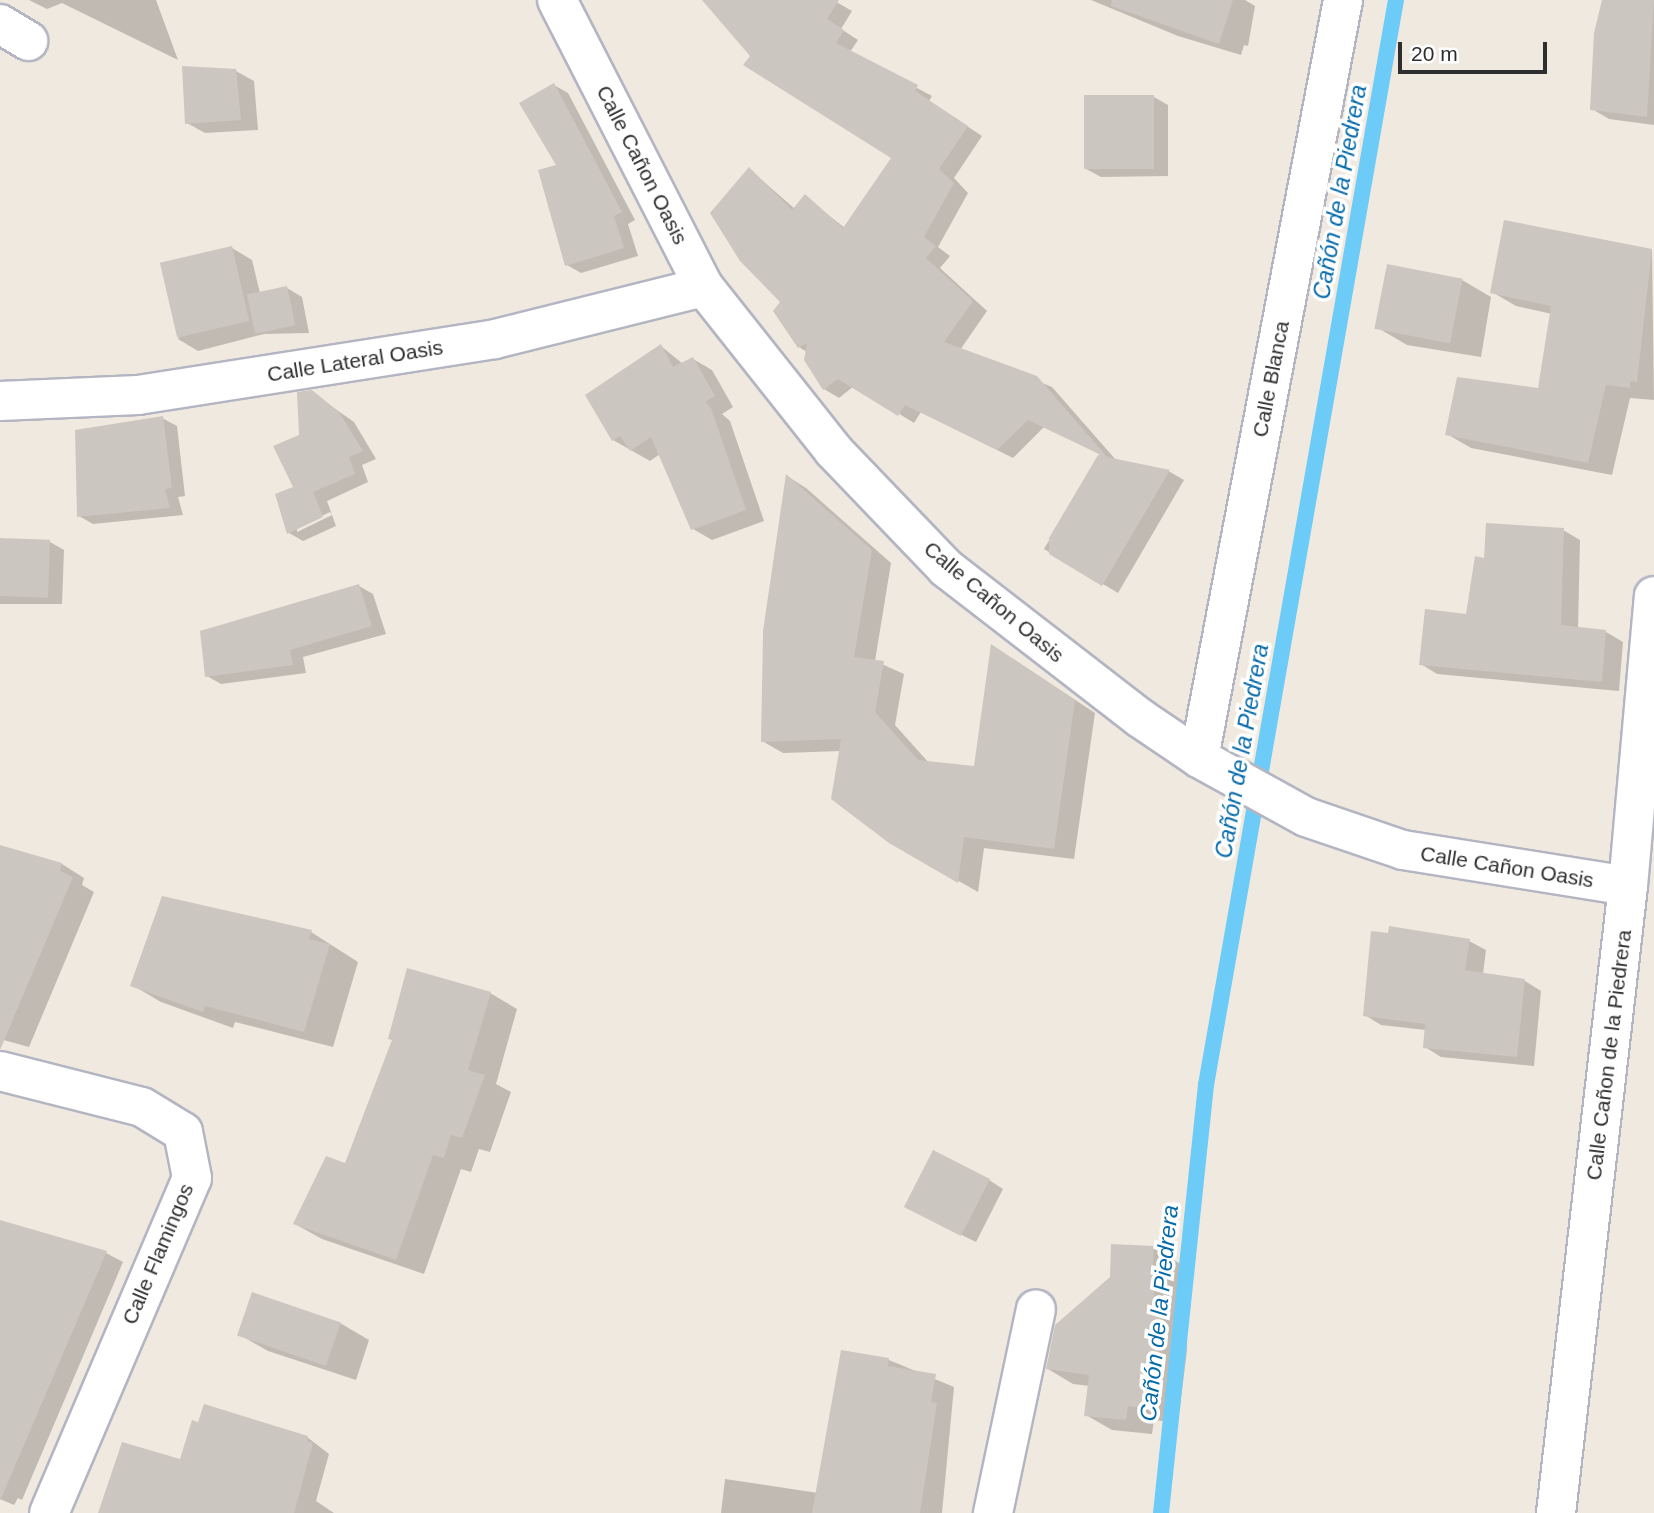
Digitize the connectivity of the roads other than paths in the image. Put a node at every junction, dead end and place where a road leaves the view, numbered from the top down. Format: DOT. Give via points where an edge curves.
graph roads {
  1 [pos="557,0"];
  2 [pos="1343,0"];
  3 [pos="704,287"];
  4 [pos="0,401"];
  5 [pos="1654,596"];
  6 [pos="1214,766"];
  7 [pos="1628,886"];
  8 [pos="0,1071"];
  9 [pos="1037,1309"];
  10 [pos="49,1513"];
  11 [pos="993,1513"];
  12 [pos="1556,1513"];
  1 -- 3 [label="street, Calle Cañon Oasis"];
  2 -- 6 [label="street, Calle Blanca"];
  3 -- 4 [label="street, Calle Lateral Oasis" via="481,342 138,395"];
  3 -- 6 [label="street, Calle Cañon Oasis" via="833,450 946,568 1140,718"];
  5 -- 7 [label="street, Calle Cañon de la Piedrera"];
  6 -- 7 [label="street, Calle Cañon Oasis" via="1306,817 1403,850"];
  7 -- 12 [label="street, Calle Cañon de la Piedrera"];
  8 -- 10 [label="street, Calle Flamingos" via="142,1107 183,1132 192,1178"];
  9 -- 11 [label="street"];
}
